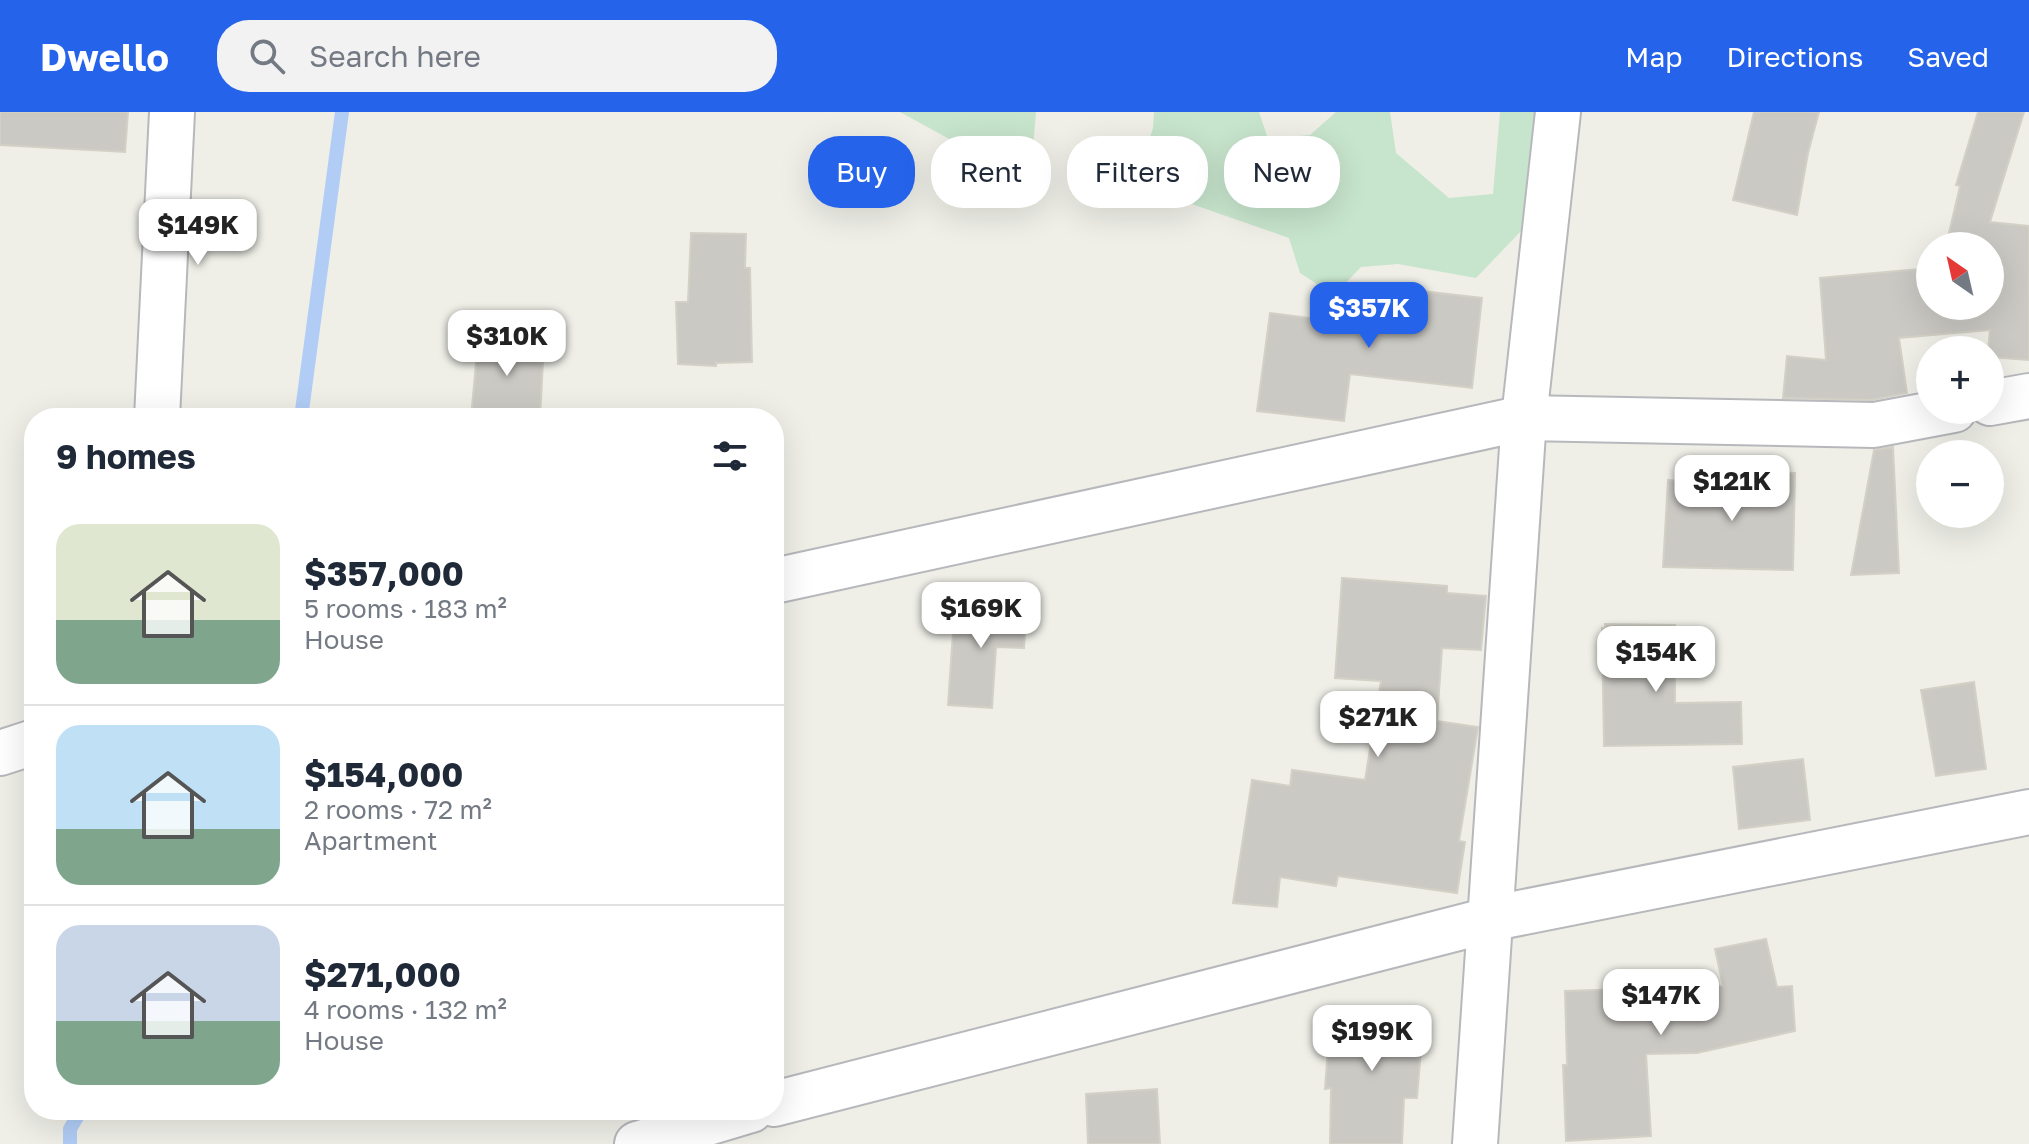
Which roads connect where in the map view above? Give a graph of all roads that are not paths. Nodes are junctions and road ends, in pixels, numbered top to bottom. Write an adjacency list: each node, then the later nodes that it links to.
1 (172, 112): 5 (street)
2 (1558, 112): 7 (street)
3 (2029, 396): 4 (street)
4 (2004, 400)
5 (157, 408)
6 (1916, 417): 7 (street)
7 (1524, 418): 8 (street); 12 (street)
8 (784, 579)
9 (24, 745): 10 (street)
10 (0, 753)
11 (2029, 812): 12 (street)
12 (1493, 918): 13 (street); 16 (street)
13 (784, 1101)
14 (717, 1120): 15 (street)
15 (637, 1144)
16 (1475, 1144)

